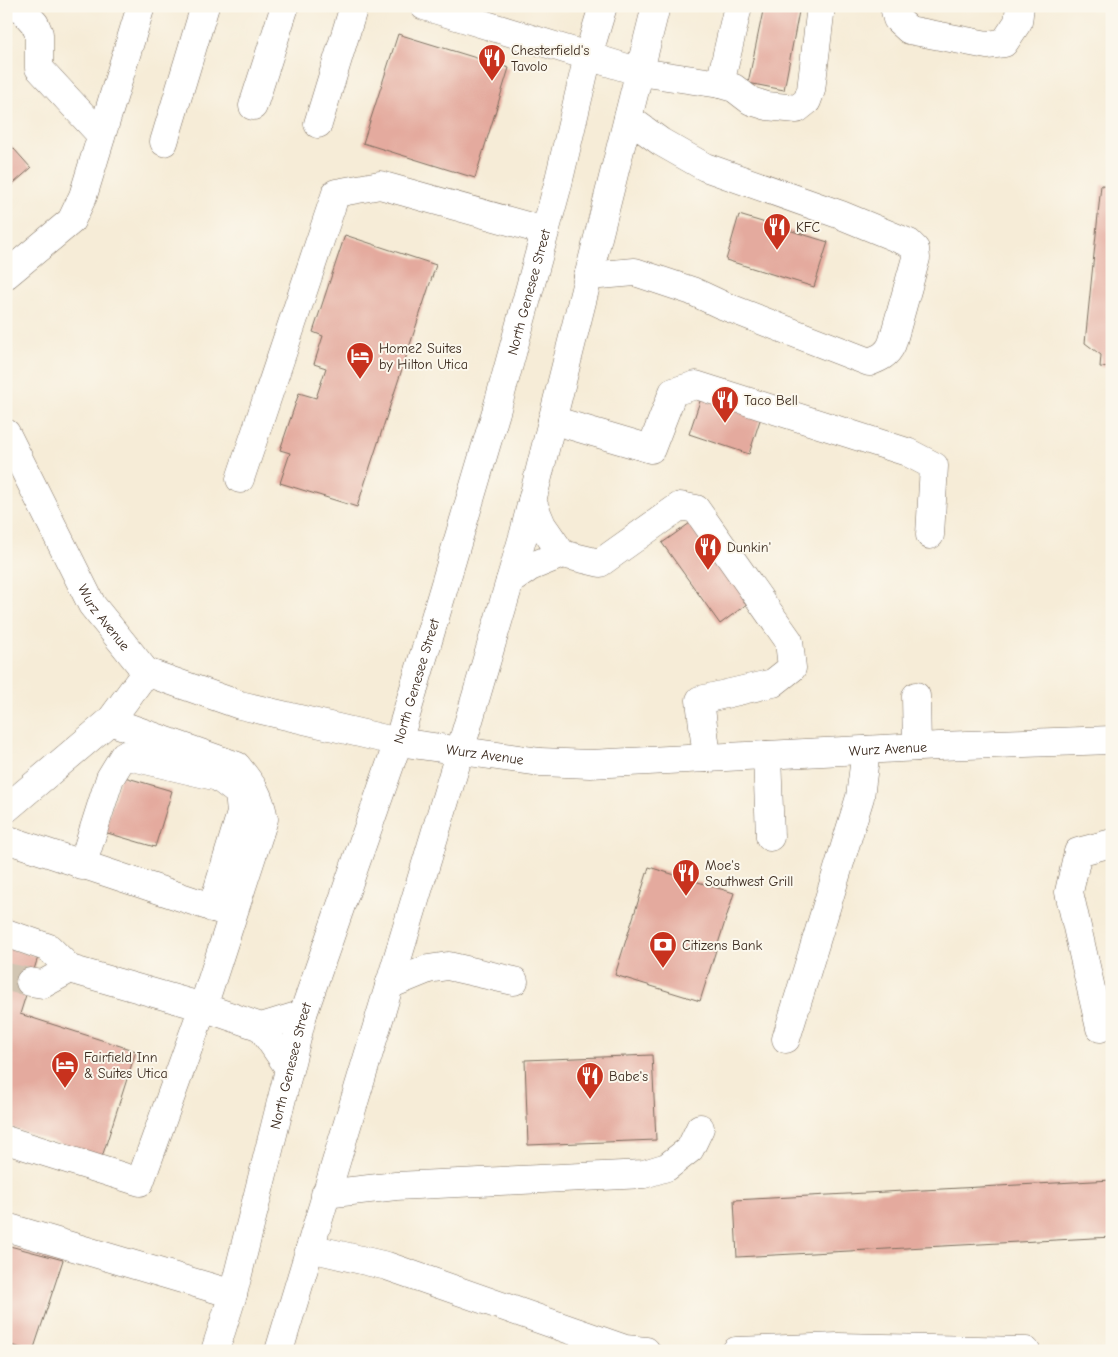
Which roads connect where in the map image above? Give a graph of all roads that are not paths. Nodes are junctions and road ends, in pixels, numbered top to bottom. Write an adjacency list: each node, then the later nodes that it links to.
1 (19, 6): 19 (main road)
2 (141, 6): 19 (main road)
3 (205, 6): 20 (main road)
4 (285, 6): 16 (main road)
5 (354, 6): 18 (main road)
6 (424, 6): 13 (main road)
7 (603, 6): 13 (main road, North Genesee Street)
8 (656, 6): 14 (main road)
9 (738, 6): 15 (main road)
10 (821, 6): 15 (main road)
11 (894, 6): 12 (main road)
12 (1020, 6)
13 (588, 56): 14 (main road); 21 (main road, North Genesee Street)
14 (640, 72): 15 (main road); 17 (main road)
15 (720, 84)
16 (253, 106)
17 (628, 118): 23 (main road); 23 (main road)
18 (318, 124)
19 (102, 135): 22 (main road)
20 (164, 142)
21 (545, 231): 26 (main road); 35 (main road, North Genesee Street)
22 (6, 275)
23 (588, 276): 24 (main road)
24 (552, 420): 27 (main road); 28 (main road)
25 (6, 433): 31 (main road, Wurz Avenue)
26 (240, 479)
27 (532, 501): 29 (main road); 30 (main road)
28 (930, 535)
29 (562, 554): 30 (main road); 40 (main road)
30 (510, 581): 38 (main road)
31 (146, 672): 33 (main road); 35 (main road, Wurz Avenue)
32 (916, 696): 36 (main road)
33 (110, 720): 41 (main road); 46 (main road)
34 (1112, 740): 36 (main road, Wurz Avenue)
35 (398, 742): 38 (main road, Wurz Avenue); 53 (main road, North Genesee Street)
36 (917, 747): 37 (main road, Wurz Avenue)
37 (866, 750): 39 (main road, Wurz Avenue); 56 (main road)
38 (460, 751): 40 (main road, Wurz Avenue); 51 (main road)
39 (766, 755): 40 (main road, Wurz Avenue); 42 (main road)
40 (706, 758)
41 (6, 809)
42 (770, 837)
43 (6, 839): 45 (main road)
44 (1112, 843): 55 (main road)
45 (82, 866): 46 (main road); 46 (main road)
46 (223, 911): 52 (main road)
47 (6, 933): 48 (main road)
48 (70, 969): 50 (main road); 52 (main road)
49 (514, 981): 51 (main road)
50 (30, 982)
51 (389, 985): 60 (main road)
52 (202, 1007): 54 (main road); 59 (main road)
53 (303, 1014): 54 (main road); 57 (main road, North Genesee Street)
54 (261, 1027): 57 (main road)
55 (1100, 1028)
56 (786, 1039)
57 (289, 1068): 63 (main road, North Genesee Street)
58 (700, 1128): 60 (main road)
59 (6, 1140)
60 (325, 1194): 62 (main road)
61 (6, 1227): 63 (main road)
62 (310, 1248): 64 (main road); 66 (main road)
63 (233, 1294): 65 (main road, North Genesee Street)
64 (632, 1350)
65 (215, 1351)
66 (279, 1351)
67 (736, 1351): 68 (main road)
68 (1026, 1351)

